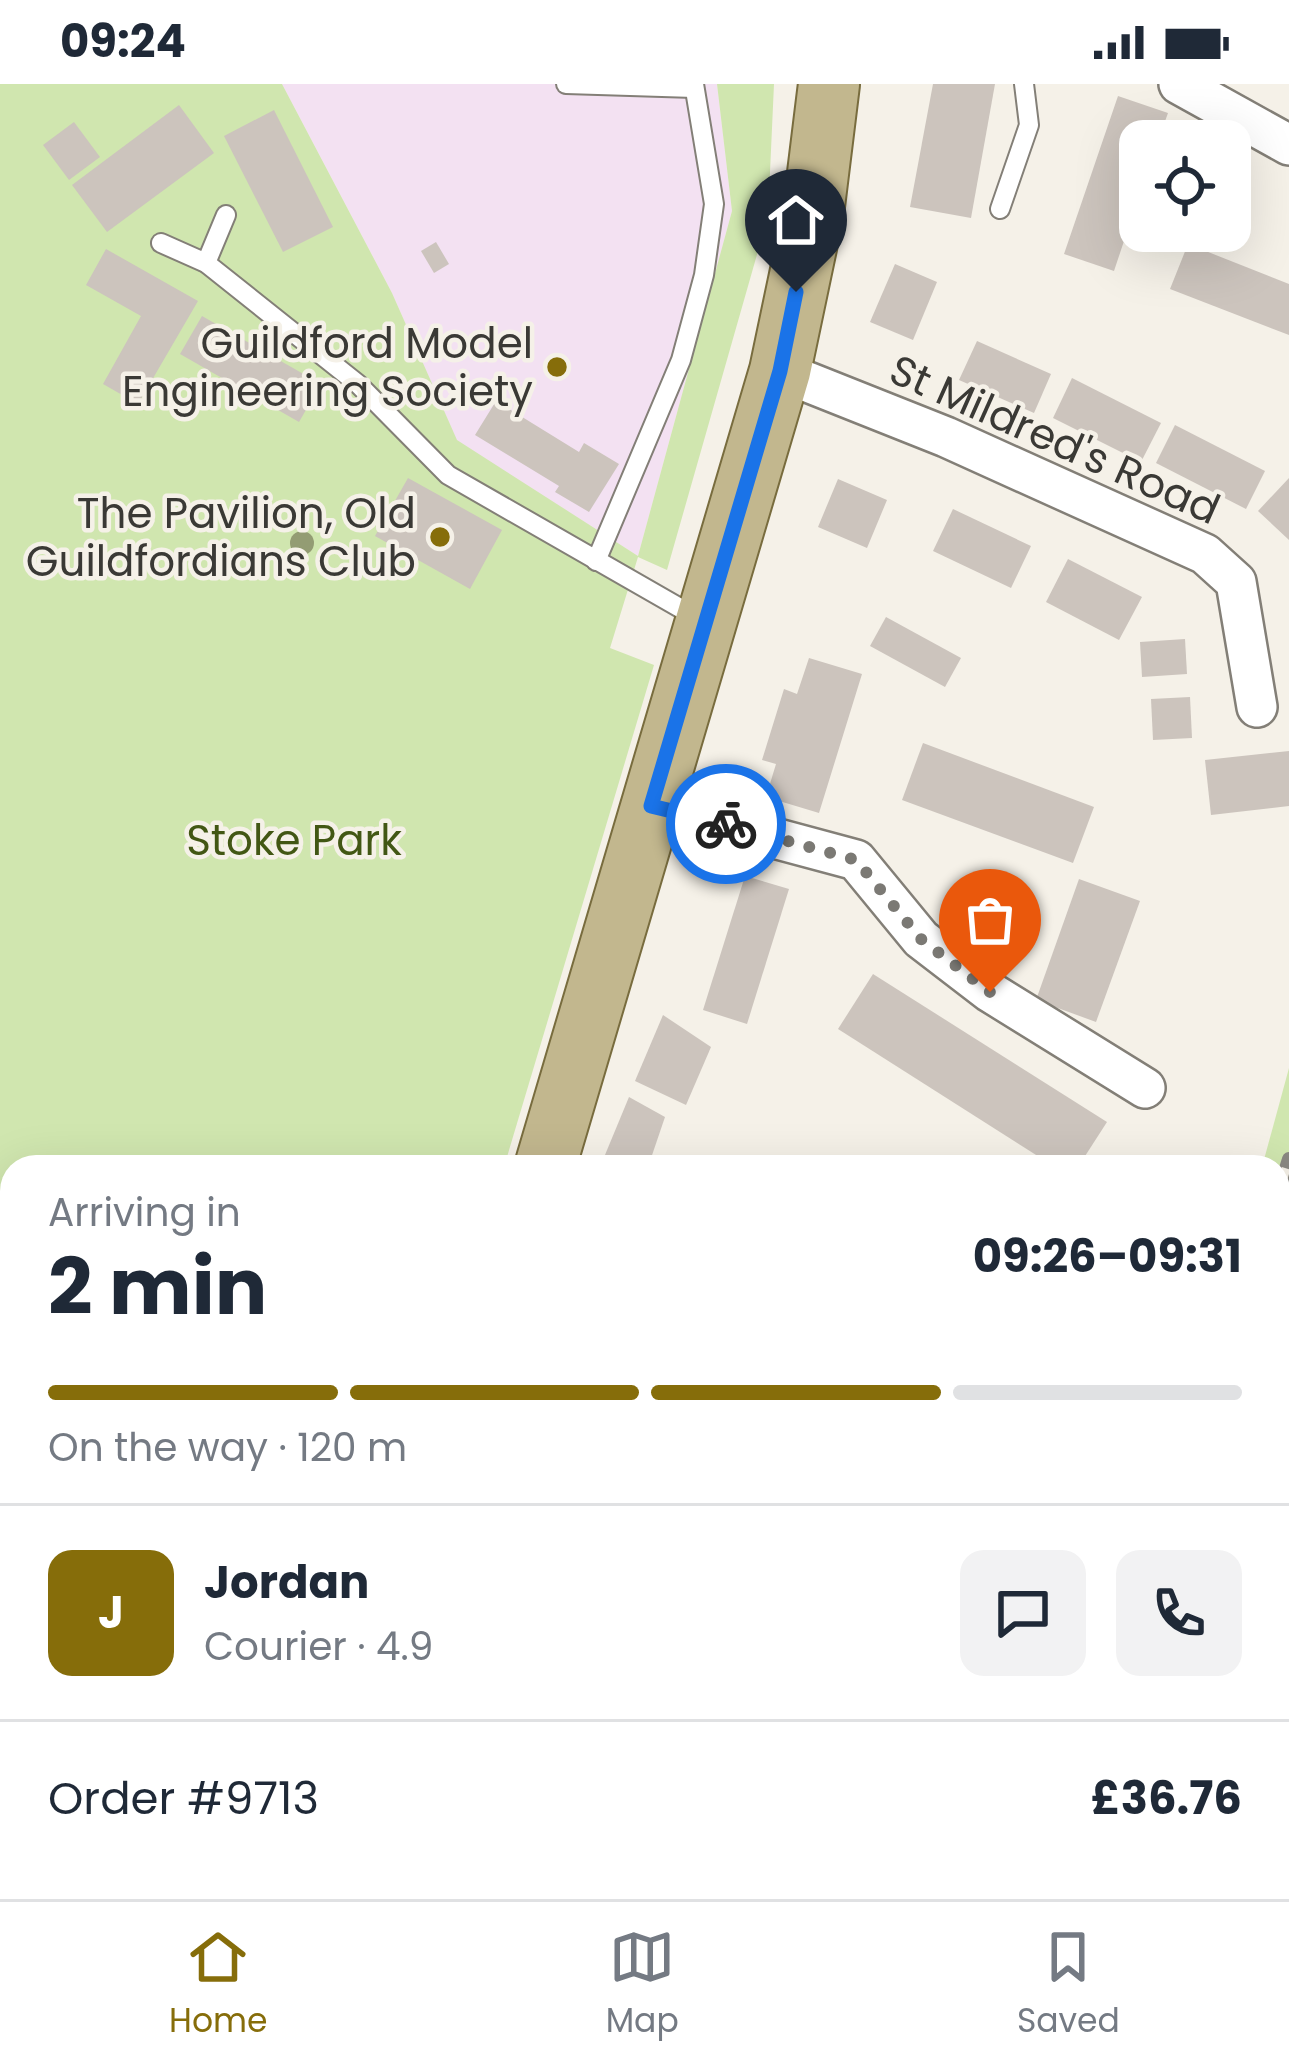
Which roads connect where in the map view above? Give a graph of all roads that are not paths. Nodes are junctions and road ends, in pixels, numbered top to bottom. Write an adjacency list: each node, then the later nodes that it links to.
1 (566, 84): 5 (lane)
2 (829, 84): 11 (main road)
3 (1024, 84): 7 (lane)
4 (1179, 84): 6 (street)
5 (694, 86): 12 (lane)
6 (1289, 145)
7 (1000, 209)
8 (226, 215): 10 (lane)
9 (161, 243): 10 (lane)
10 (206, 263): 12 (lane)
11 (780, 371): 13 (main road); 14 (street, St Mildred's Road)
12 (596, 561): 13 (lane)
13 (705, 623): 15 (main road)
14 (1257, 707)
15 (651, 806): 16 (street); 17 (main road)
16 (1145, 1088)
17 (549, 1155)

